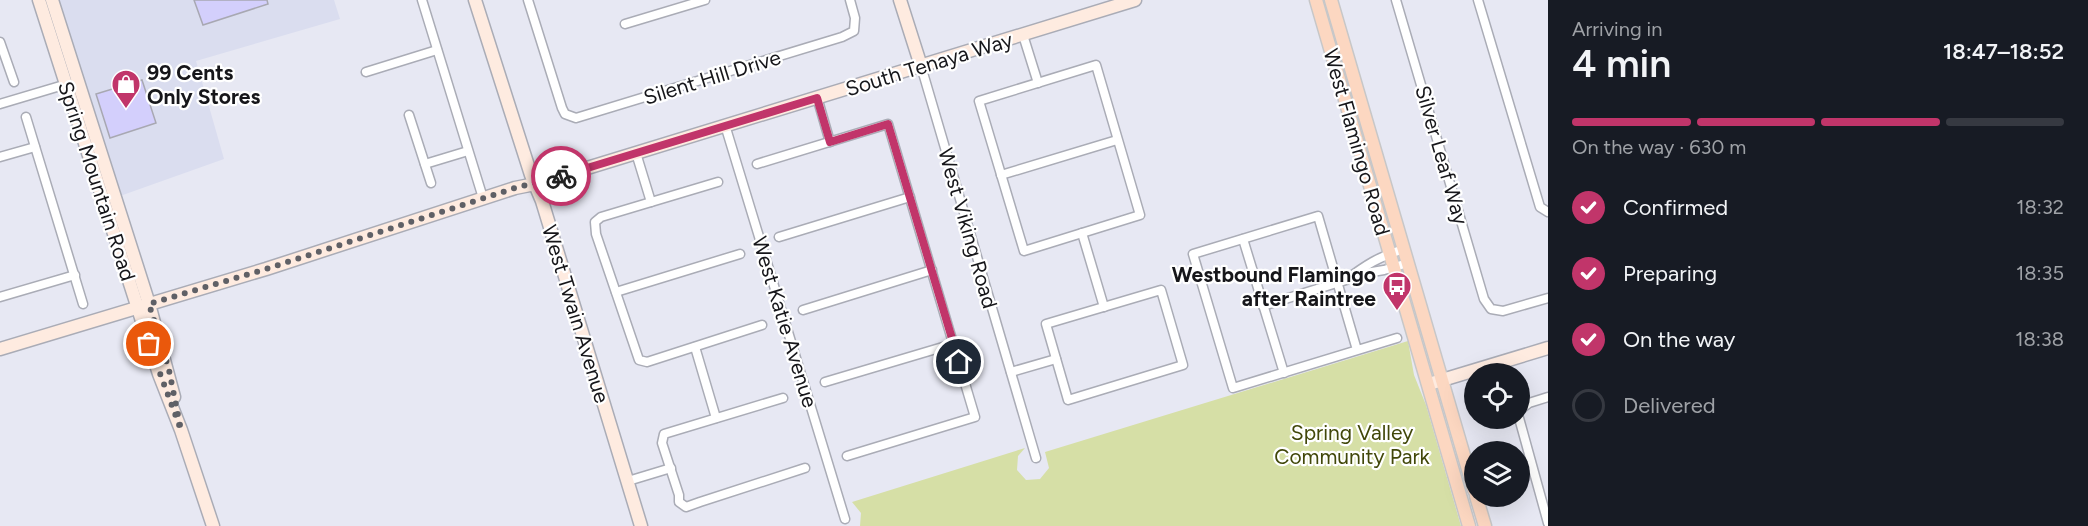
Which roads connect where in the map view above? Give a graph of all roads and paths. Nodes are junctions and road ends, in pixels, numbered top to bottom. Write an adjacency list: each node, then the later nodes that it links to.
1 (39, 0): 22 (street, Spring Mountain Road)
2 (52, 0): 22 (street, Spring Mountain Road)
3 (422, 0): 17 (street)
4 (475, 0): 40 (street, West Twain Avenue)
5 (528, 0): 7 (street, Silent Hill Drive)
6 (705, 0): 14 (street)
7 (850, 0)
8 (900, 0): 19 (street)
9 (1135, 0): 15 (street, South Tenaya Way)
10 (1316, 0): 49 (main road, West Flamingo Road)
11 (1331, 0): 48 (main road, West Flamingo Road)
12 (1396, 0): 59 (street, Silver Leaf Way)
13 (1478, 0): 44 (street)
14 (625, 24)
15 (1023, 35): 19 (street, South Tenaya Way); 23 (street)
16 (0, 42): 18 (street)
17 (437, 50): 20 (street); 32 (street)
18 (2, 53): 21 (street)
19 (921, 66): 24 (street, South Tenaya Way); 73 (street, West Viking Road)
20 (366, 72)
21 (14, 82)
22 (72, 83): 25 (street); 61 (street, Spring Mountain Road); 61 (street, Spring Mountain Road)
23 (1038, 83): 29 (street); 37 (street)
24 (817, 98): 28 (street, South Tenaya Way); 30 (street)
25 (0, 104)
26 (410, 116): 35 (street)
27 (26, 117): 31 (street)
28 (725, 125): 33 (street, South Tenaya Way); 90 (street, West Katie Avenue)
29 (1118, 140): 37 (street); 45 (street)
30 (830, 142): 36 (street); 41 (street)
31 (35, 147): 34 (street); 54 (street)
32 (468, 151): 35 (street); 42 (street)
33 (636, 153): 40 (street, South Tenaya Way); 43 (street)
34 (0, 157)
35 (425, 164): 39 (street)
36 (757, 164)
37 (1001, 175): 45 (street)
38 (718, 182): 43 (street)
39 (431, 183)
40 (535, 184): 42 (street, South Tenaya Way); 88 (street, West Twain Avenue)
41 (910, 197): 46 (street); 53 (street)
42 (483, 198): 61 (street, South Tenaya Way)
43 (651, 202): 57 (street)
44 (1546, 211)
45 (1082, 233): 63 (street)
46 (779, 237)
47 (1244, 239): 56 (street); 62 (street); 74 (street)
48 (1404, 249): 49 (street); 51 (main road, West Flamingo Road)
49 (1390, 253): 52 (main road, West Flamingo Road); 55 (street)
50 (740, 254): 57 (street)
51 (1408, 263): 52 (street); 75 (main road, West Flamingo Road)
52 (1394, 267): 55 (street); 77 (main road, West Flamingo Road)
53 (932, 270): 64 (street); 67 (street)
54 (75, 274): 58 (street); 60 (street)
55 (1354, 274): 56 (street)
56 (1338, 284): 62 (street); 71 (street)
57 (616, 292): 68 (street)
58 (0, 297)
59 (1548, 298)
60 (83, 304)
61 (143, 306): 70 (street, South Tenaya Way); 92 (street, Spring Mountain Road)
62 (1263, 306): 74 (street)
63 (1104, 307): 72 (street); 72 (street)
64 (803, 309)
65 (762, 326): 68 (street)
66 (1397, 338): 71 (street)
67 (953, 344): 76 (street); 83 (street)
68 (695, 347): 81 (street)
69 (1548, 348): 75 (street)
70 (0, 349)
71 (1357, 350): 74 (street)
72 (1056, 359): 73 (street)
73 (1011, 372): 85 (street, West Viking Road)
74 (1284, 373)
75 (1442, 380): 77 (street); 84 (main road, West Flamingo Road)
76 (825, 382)
77 (1429, 384): 94 (main road, West Flamingo Road)
78 (1548, 397): 80 (street)
79 (783, 398): 81 (street)
80 (1530, 403)
81 (716, 418): 86 (street)
82 (1522, 429): 91 (street)
83 (847, 456)
84 (1464, 456)
85 (1036, 458)
86 (671, 468): 87 (street); 88 (street)
87 (805, 468)
88 (628, 482): 93 (street, West Twain Avenue)
89 (1479, 507): 95 (main road)
90 (845, 519)
91 (1548, 524)
92 (213, 526)
93 (641, 526)
94 (1470, 526)
95 (1485, 526)

